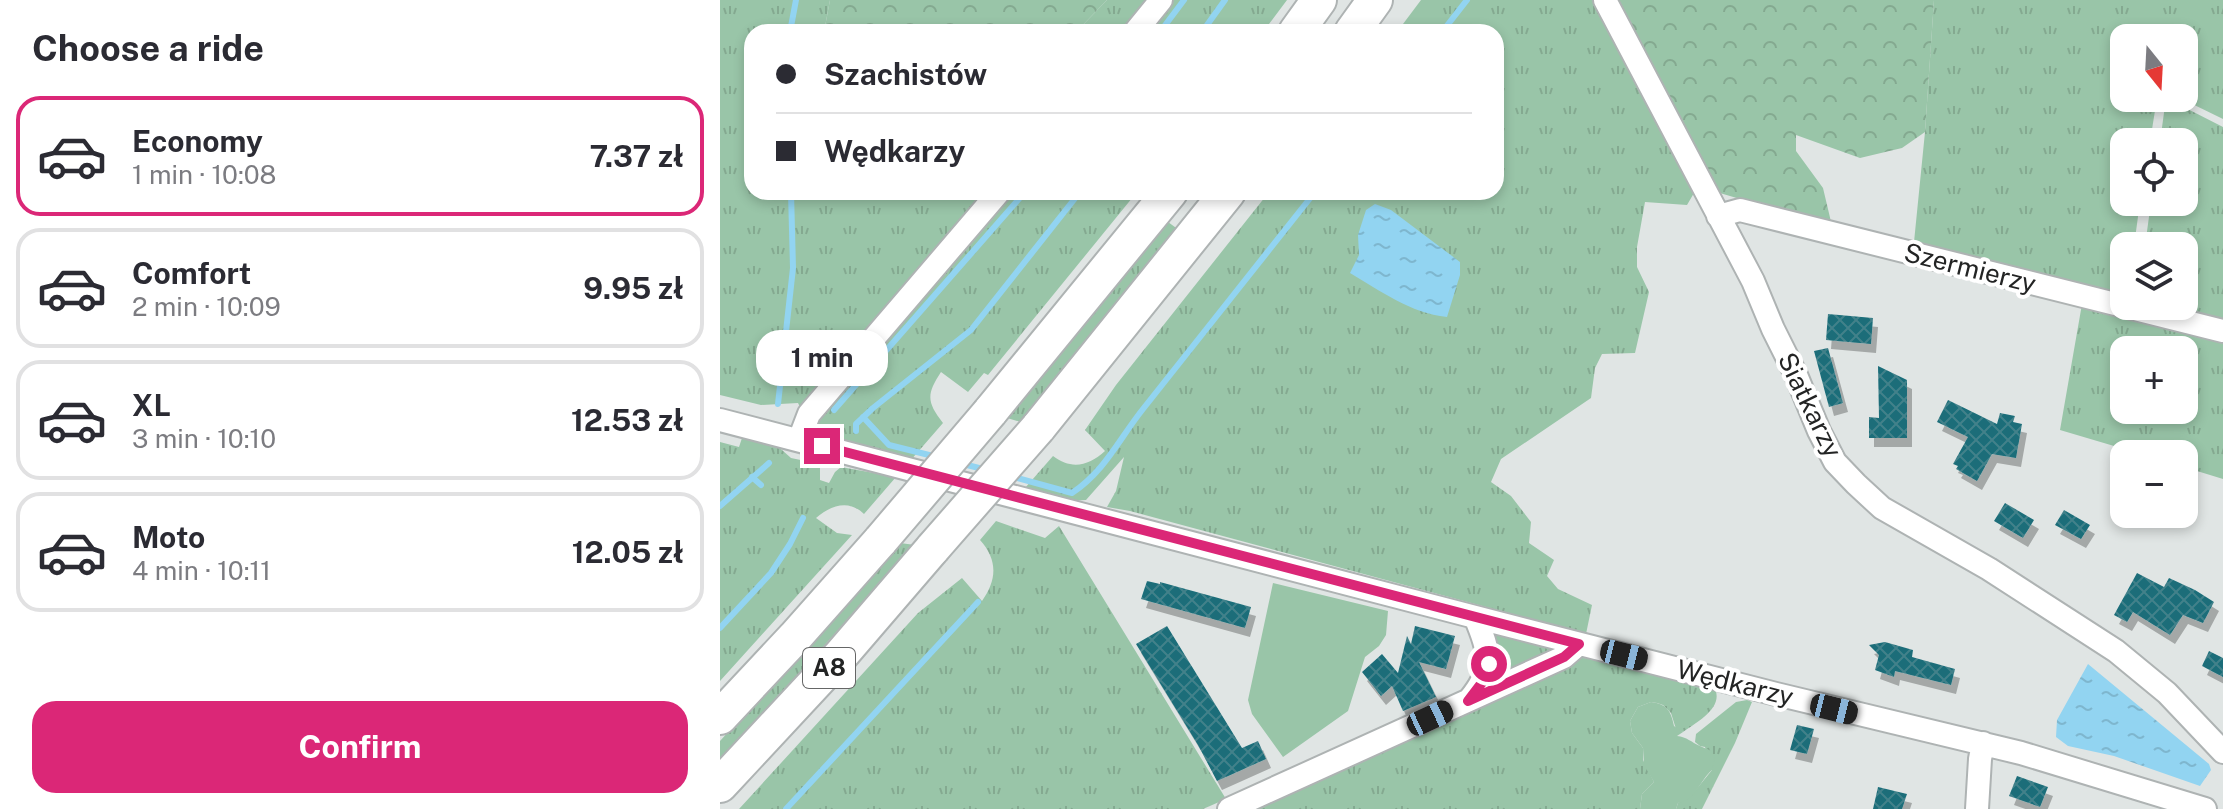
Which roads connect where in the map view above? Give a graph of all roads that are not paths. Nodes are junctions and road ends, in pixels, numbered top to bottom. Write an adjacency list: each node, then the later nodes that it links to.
1 (1161, 0): 5 (street)
2 (1319, 0): 6 (highway)
3 (1375, 0): 7 (highway)
4 (1605, 0): 11 (street, Siatkarzy)
5 (1142, 24)
6 (1302, 24)
7 (1358, 24)
8 (992, 200): 14 (street)
9 (1163, 200): 18 (highway, A8, bridge)
10 (1222, 200): 21 (highway, A8, bridge)
11 (1718, 216): 12 (street, Szermierzy); 20 (street, Siatkarzy)
12 (2223, 331)
13 (720, 420): 14 (street, Wędkarzy)
14 (799, 440): 15 (street, Wędkarzy)
15 (1475, 617): 16 (street, Wędkarzy); 17 (street)
16 (1579, 644): 17 (street); 19 (street, Wędkarzy)
17 (1468, 701): 22 (street)
18 (720, 717)
19 (1983, 743): 23 (street); 24 (street, Wędkarzy)
20 (2223, 752)
21 (720, 785)
22 (1229, 809)
23 (1977, 809)
24 (2205, 809)

